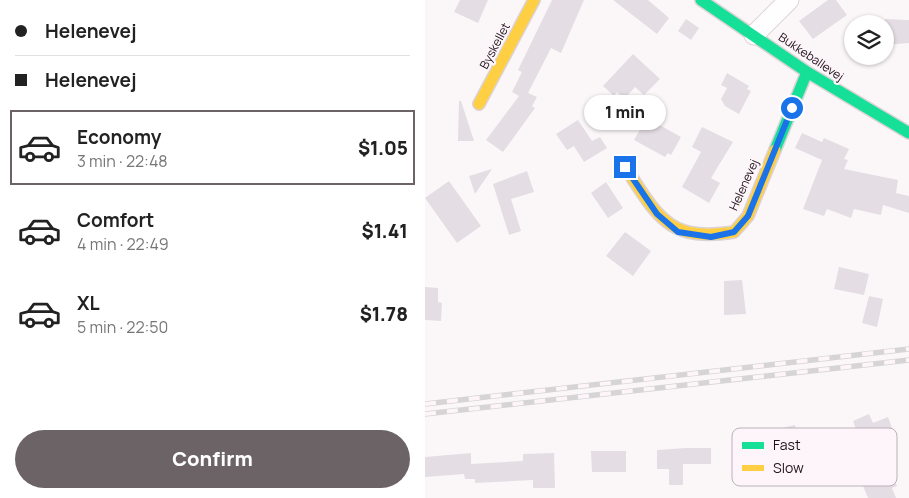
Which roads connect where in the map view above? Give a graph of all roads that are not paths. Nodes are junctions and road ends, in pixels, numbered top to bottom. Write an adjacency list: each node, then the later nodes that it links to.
1 (534, 0): 6 (street, Byskellet)
2 (701, 0): 4 (street, Bukkeballevej)
3 (789, 0): 4 (street)
4 (754, 35): 5 (street, Bukkeballevej)
5 (807, 72): 7 (street, Bukkeballevej); 8 (street, Helenevej)
6 (479, 104)
7 (909, 133)
8 (625, 167)

